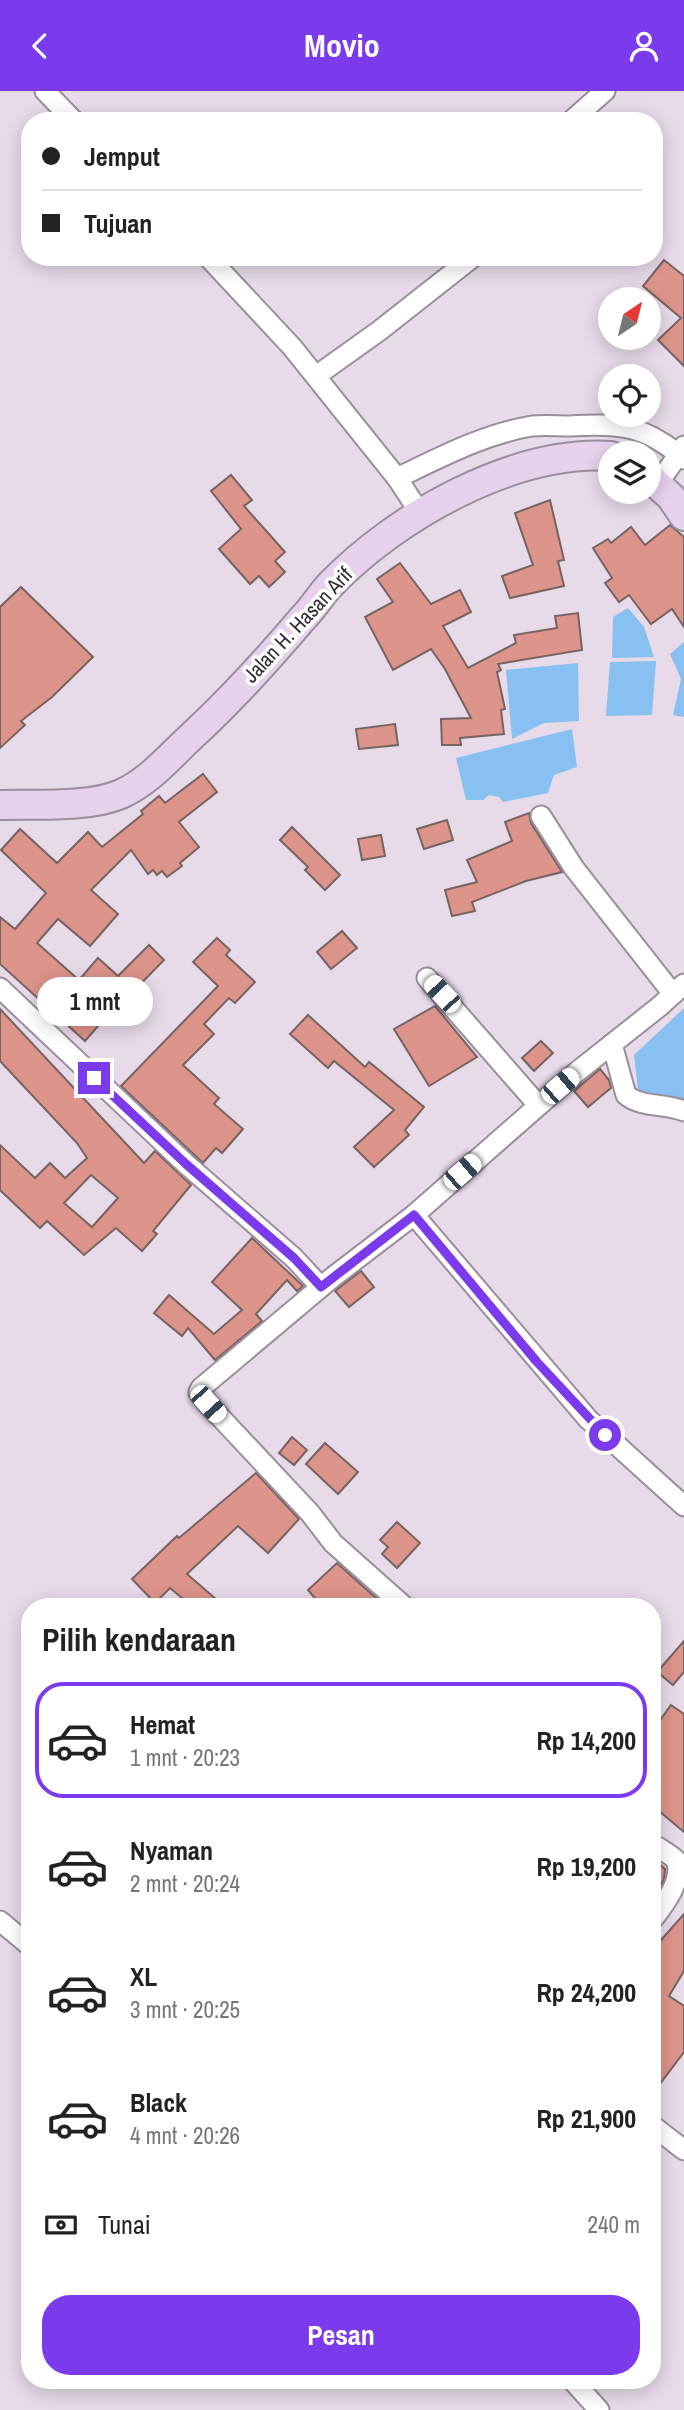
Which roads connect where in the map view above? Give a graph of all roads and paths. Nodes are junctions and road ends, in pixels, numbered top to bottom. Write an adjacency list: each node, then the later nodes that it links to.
1 (45, 91): 3 (street)
2 (605, 91): 4 (street)
3 (65, 112)
4 (581, 112)
5 (216, 266): 7 (street)
6 (462, 266): 7 (street)
7 (316, 376): 10 (street)
8 (598, 458): 10 (main road, Jalan H. Hasan Arif)
9 (670, 465): 10 (street); 11 (main road)
10 (408, 495): 12 (main road, Jalan H. Hasan Arif)
11 (684, 516)
12 (0, 806)
13 (541, 815): 16 (street)
14 (427, 978): 18 (street)
15 (0, 988): 21 (street)
16 (679, 989): 17 (street)
17 (613, 1051): 18 (street); 19 (street)
18 (538, 1105): 20 (street)
19 (684, 1111)
20 (414, 1215): 21 (street); 22 (street)
21 (321, 1287): 23 (street)
22 (684, 1506)
23 (395, 1598)
24 (661, 1850): 25 (street)
25 (661, 1909)
26 (0, 1921): 27 (street)
27 (21, 1938)
28 (661, 2132): 29 (street)
29 (684, 2150)
30 (580, 2389): 31 (street)
31 (599, 2410)

